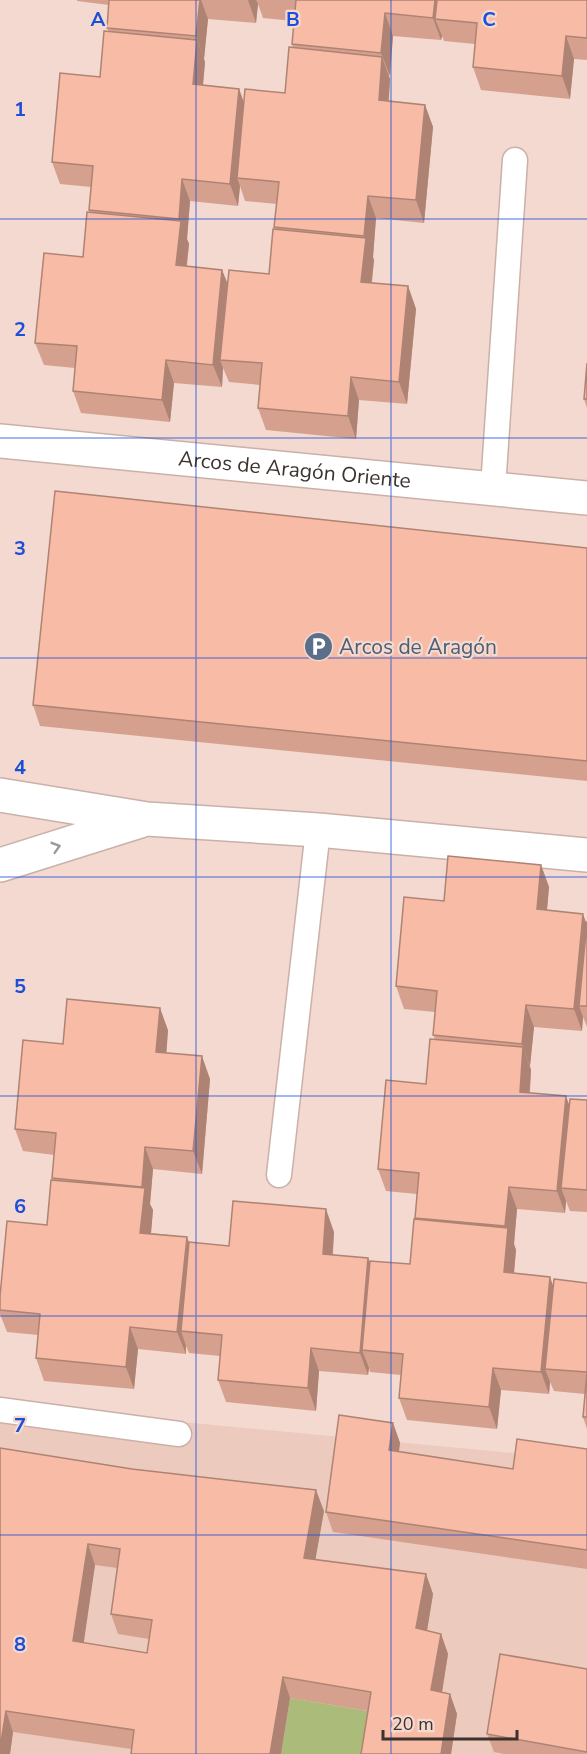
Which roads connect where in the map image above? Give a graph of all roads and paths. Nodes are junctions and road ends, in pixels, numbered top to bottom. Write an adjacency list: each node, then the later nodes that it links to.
1 (515, 160): 3 (lane)
2 (0, 441): 3 (street, Arcos de Aragón Oriente)
3 (493, 488): 4 (street, Arcos de Aragón Oriente)
4 (587, 498)
5 (0, 795): 6 (street)
6 (147, 819): 7 (street); 9 (street, one-way to 6)
7 (318, 830): 8 (street); 10 (lane)
8 (587, 855)
9 (0, 865)
10 (279, 1175)
11 (0, 1410): 12 (lane)
12 (179, 1434)

